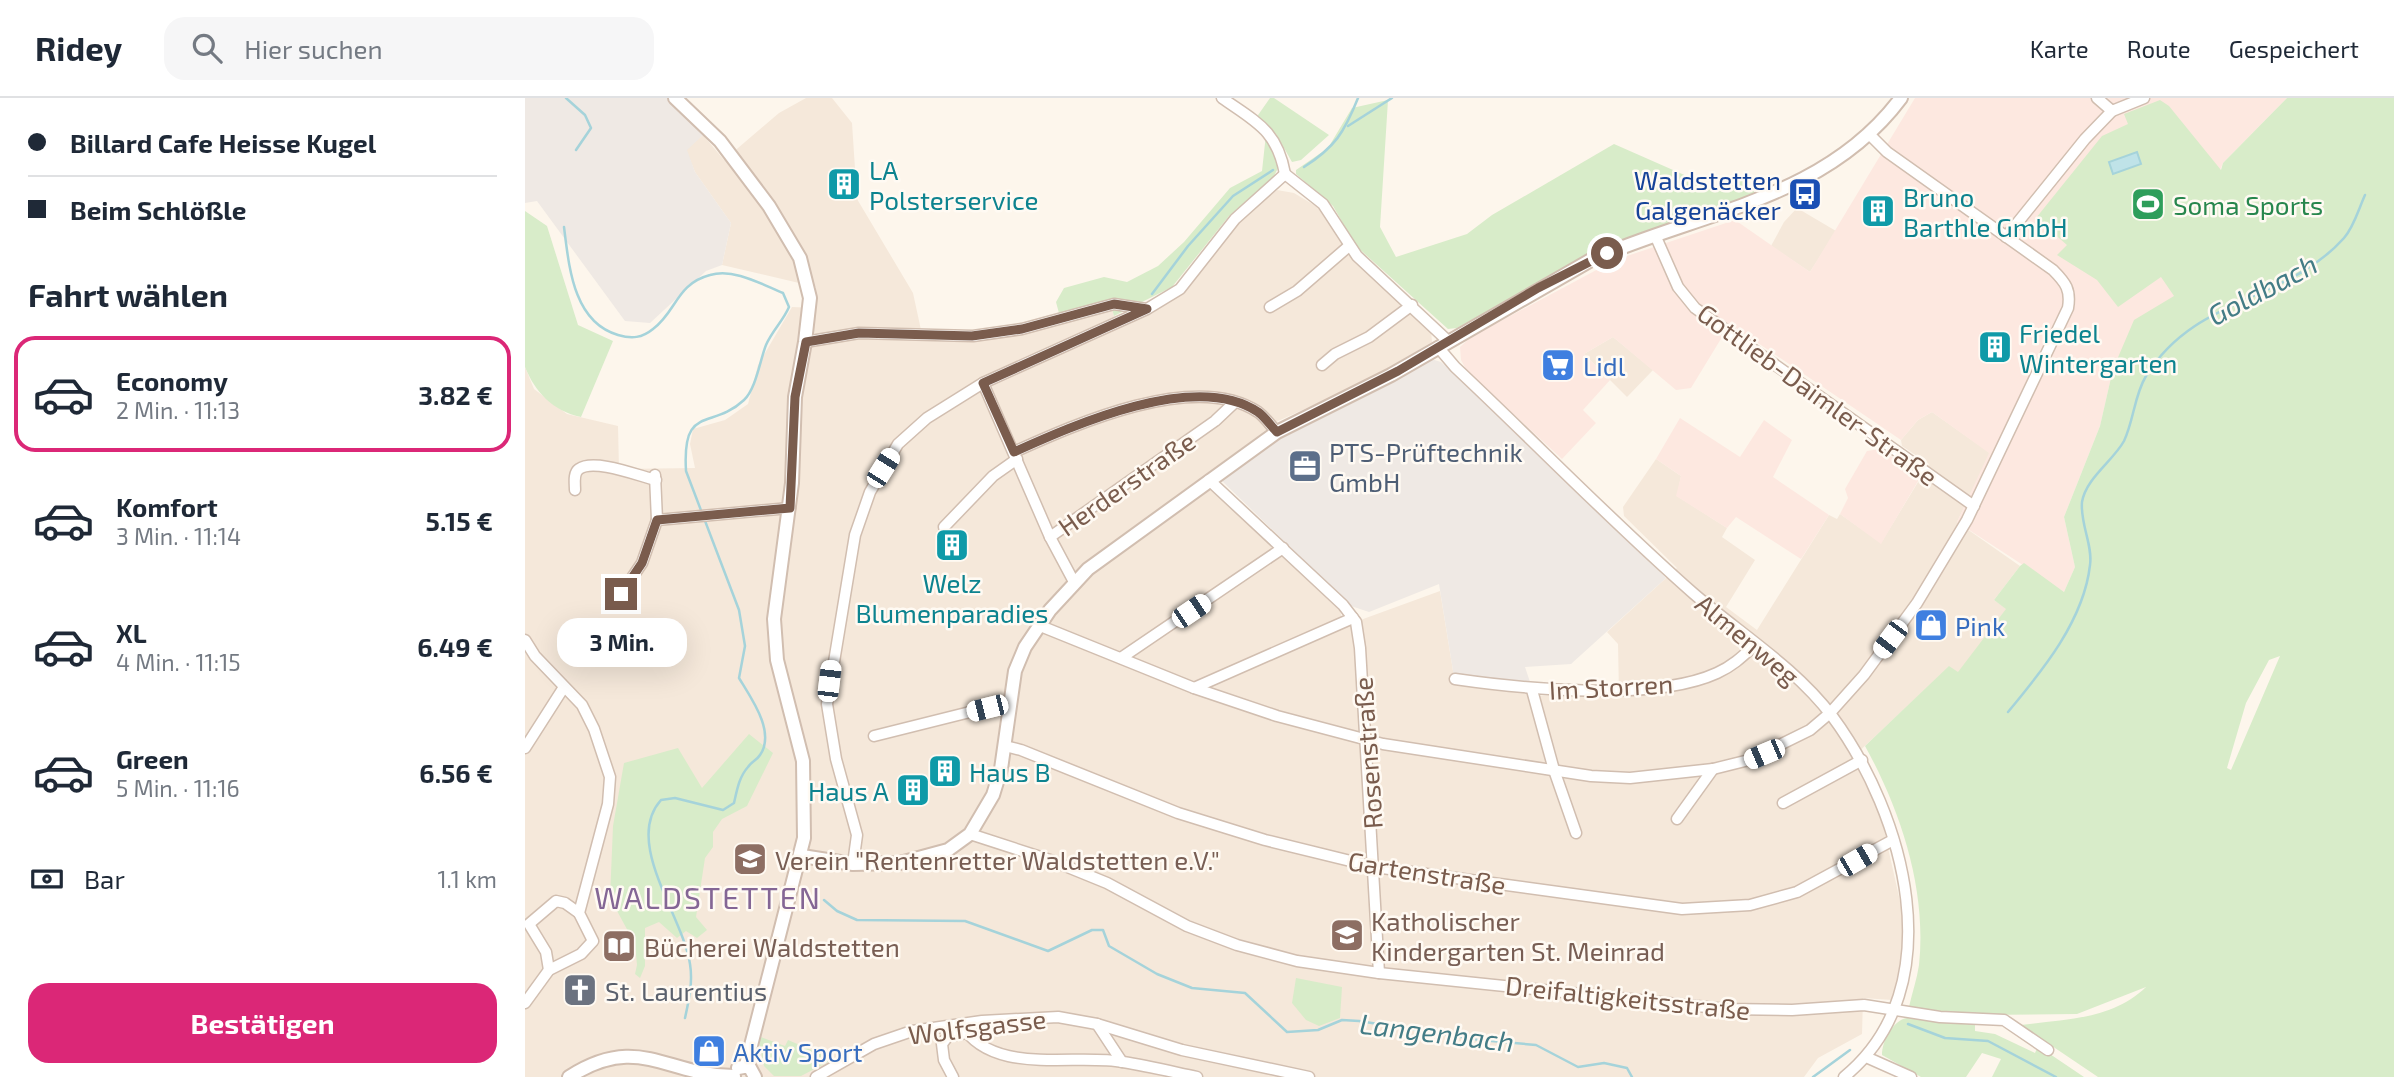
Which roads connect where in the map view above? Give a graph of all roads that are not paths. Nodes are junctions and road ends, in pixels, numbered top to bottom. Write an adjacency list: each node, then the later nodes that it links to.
1 (675, 98): 15 (street)
2 (1221, 98): 8 (street)
3 (1901, 98): 7 (street)
4 (2097, 98): 6 (street)
5 (2144, 98): 6 (street)
6 (2112, 111): 10 (street)
7 (1870, 135): 9 (street); 10 (street)
8 (1285, 174): 11 (street, Almenweg); 14 (street)
9 (1655, 235): 16 (street); 24 (street, Gottlieb-Daimler-Straße)
10 (2006, 237): 24 (street)
11 (1349, 246): 12 (street, Almenweg); 13 (street)
12 (1412, 305): 16 (street, Almenweg); 17 (street)
13 (1270, 307)
14 (1147, 309): 15 (street); 18 (street)
15 (806, 342): 25 (street)
16 (1443, 344): 20 (street); 35 (street, Almenweg)
17 (1322, 365)
18 (983, 383): 21 (street); 56 (street)
19 (1234, 402): 20 (street); 21 (street); 28 (street, Herderstraße)
20 (1277, 432): 22 (street)
21 (1016, 455): 27 (street); 28 (street)
22 (1209, 480): 29 (street); 30 (street)
23 (575, 490): 26 (street)
24 (1973, 506): 42 (street)
25 (790, 508): 26 (street); 55 (street)
26 (657, 520): 31 (street)
27 (944, 527)
28 (1050, 537): 30 (street)
29 (1283, 548): 32 (street); 36 (street)
30 (1074, 582): 33 (street)
31 (621, 594)
32 (1353, 618): 39 (street); 44 (street, Rosenstraße)
33 (1038, 625): 36 (street); 41 (street)
34 (525, 640): 38 (street)
35 (1756, 644): 40 (street, Im Storren); 42 (street, Almenweg)
36 (1121, 658): 39 (street)
37 (1455, 679): 40 (street, Im Storren)
38 (563, 687): 46 (street); 58 (street)
39 (1194, 688): 44 (street)
40 (1532, 690): 49 (street)
41 (1010, 702): 43 (street); 45 (street)
42 (1830, 713): 47 (street, Almenweg); 48 (street)
43 (874, 736)
44 (1366, 740): 49 (street); 57 (street, Rosenstraße)
45 (1005, 746): 53 (street); 57 (street, Gartenstraße)
46 (525, 748)
47 (1862, 760): 50 (street); 54 (street, Almenweg)
48 (1713, 769): 49 (street); 51 (street)
49 (1554, 770): 52 (street)
50 (1783, 803)
51 (1677, 819)
52 (1576, 833)
53 (970, 834): 56 (street); 60 (street, Dreifaltigkeitsstraße)
54 (1893, 840): 57 (street, Gartenstraße); 62 (street, Almenweg)
55 (802, 856): 56 (street); 68 (street)
56 (853, 864)
57 (1375, 867): 60 (street, Rosenstraße)
58 (579, 913): 59 (street); 59 (street)
59 (549, 970): 61 (street)
60 (1378, 973): 62 (street, Dreifaltigkeitsstraße)
61 (525, 1003)
62 (1893, 1011): 65 (street, Dreifaltigkeitsstraße); 66 (street)
63 (1097, 1024): 64 (street, Wolfsgasse); 67 (street); 75 (street, Wolfsgasse)
64 (964, 1028): 67 (street); 72 (street, Wolfsgasse); 73 (street)
65 (2048, 1050)
66 (1866, 1057): 76 (street); 77 (street)
67 (1122, 1062): 74 (street)
68 (746, 1065): 69 (street); 71 (street)
69 (734, 1076): 70 (street)
70 (569, 1077)
71 (755, 1077)
72 (816, 1077)
73 (953, 1077)
74 (1197, 1077)
75 (1306, 1077)
76 (1845, 1077)
77 (1911, 1077)

